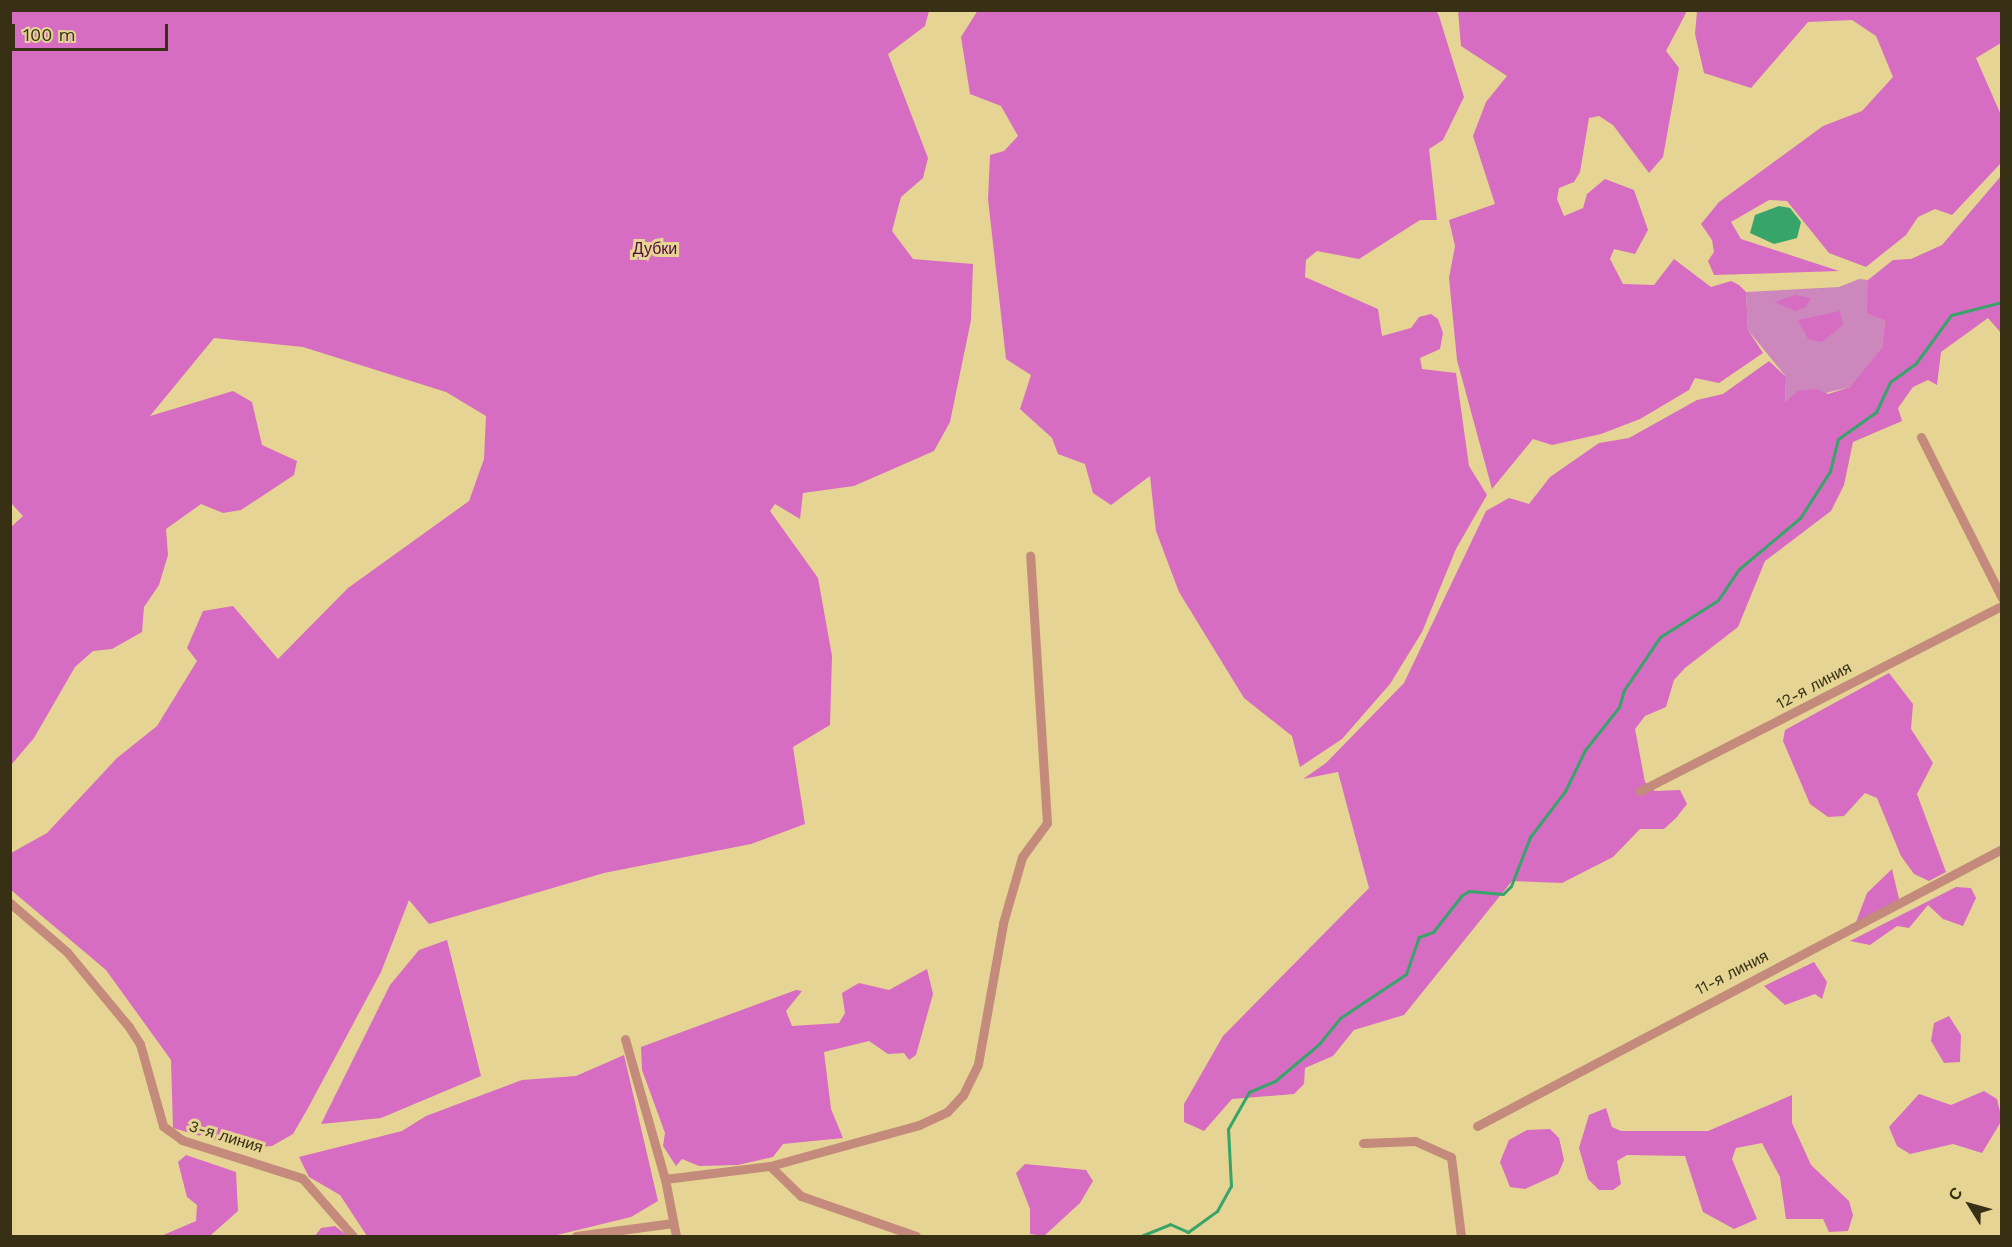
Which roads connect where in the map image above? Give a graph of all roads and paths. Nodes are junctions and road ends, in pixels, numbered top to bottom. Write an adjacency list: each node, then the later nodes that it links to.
1 (1921, 436): 3 (street)
2 (1030, 556): 11 (street)
3 (2001, 598)
4 (2001, 606): 5 (street, 12-я линия)
5 (1640, 791)
6 (2001, 849): 9 (street, 11-я линия)
7 (10, 903): 14 (street, 3-я линия)
8 (625, 1039): 12 (street)
9 (1477, 1126)
10 (1363, 1143): 18 (street)
11 (770, 1166): 12 (street); 17 (street)
12 (665, 1179): 13 (street)
13 (673, 1223): 15 (street); 16 (street)
14 (353, 1236)
15 (576, 1236)
16 (676, 1236)
17 (916, 1236)
18 (1461, 1236)

